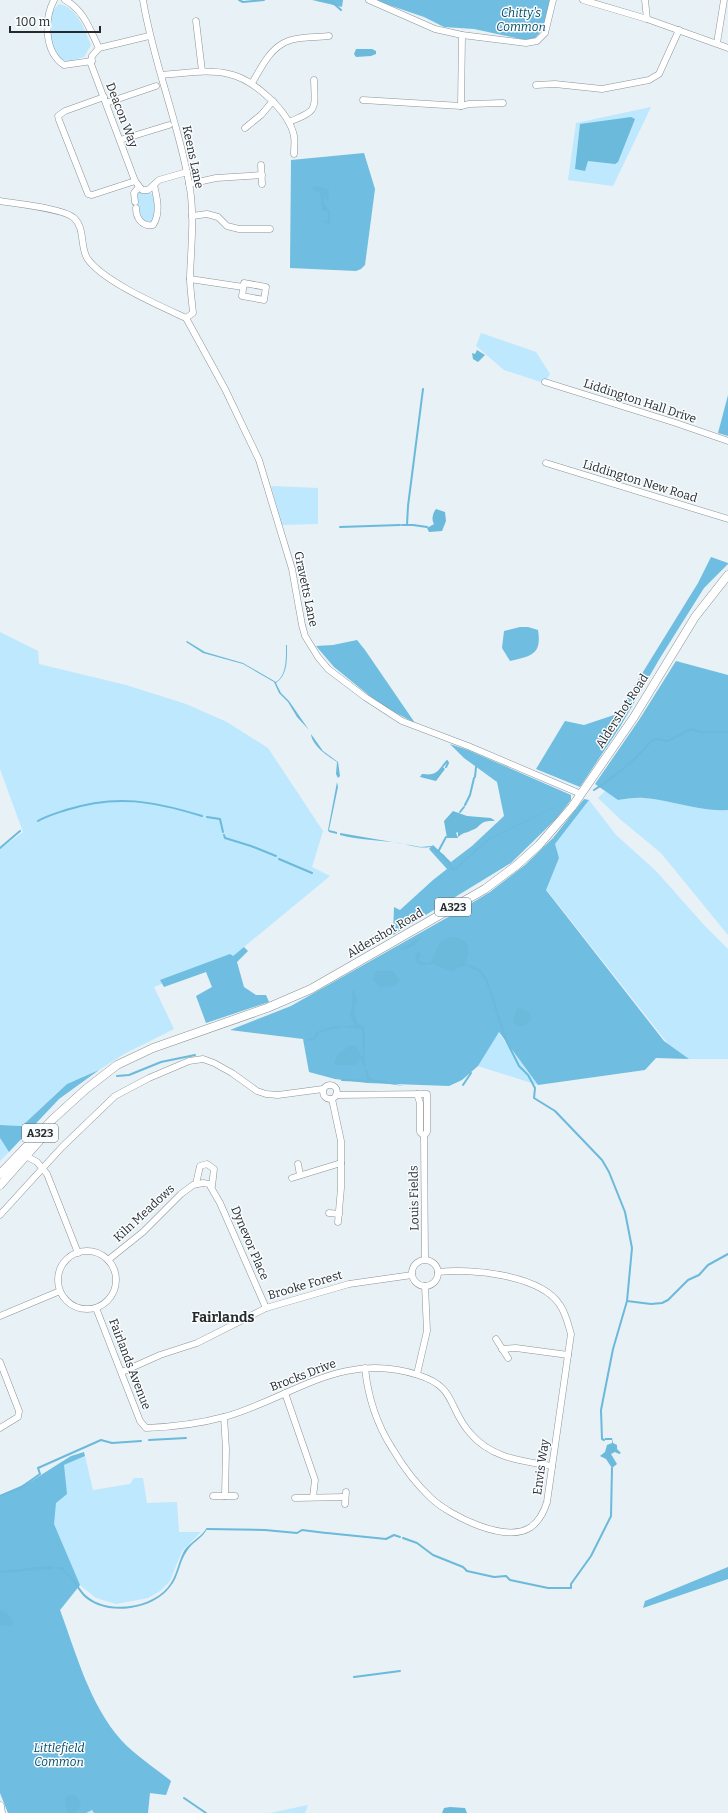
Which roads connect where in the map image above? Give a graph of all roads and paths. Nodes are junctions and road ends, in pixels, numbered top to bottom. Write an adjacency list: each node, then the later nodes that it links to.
1 (54, 0): 18 (street)
2 (65, 0): 16 (street)
3 (143, 0): 13 (street, Keens Lane)
4 (369, 0): 12 (street)
5 (553, 0): 12 (street)
6 (583, 0): 9 (street)
7 (645, 0): 9 (street)
8 (724, 0): 15 (street)
9 (648, 19): 11 (street)
10 (196, 21): 19 (street)
11 (679, 30): 15 (street); 23 (street)
12 (462, 35): 29 (street)
13 (149, 36): 16 (street); 20 (street, Keens Lane)
14 (328, 36): 22 (street)
15 (717, 43): 17 (street)
16 (99, 48): 18 (street)
17 (728, 48)
18 (92, 61): 25 (street, Deacon Way)
19 (202, 72): 20 (street); 22 (street)
20 (162, 75): 36 (street, Keens Lane)
21 (314, 80): 30 (street)
22 (252, 83): 27 (street)
23 (536, 85)
24 (156, 86): 25 (street)
25 (105, 100): 33 (street, Deacon Way); 38 (street)
26 (363, 100): 29 (street)
27 (273, 101): 30 (street); 32 (street)
28 (503, 103): 29 (street)
29 (461, 106)
30 (288, 122): 34 (street)
31 (169, 125): 33 (street)
32 (245, 128)
33 (120, 140): 38 (street, Deacon Way)
34 (294, 154)
35 (261, 165): 37 (street)
36 (187, 172): 39 (street, Keens Lane); 41 (street)
37 (262, 175): 39 (street); 40 (street)
38 (135, 181): 42 (street, Deacon Way)
39 (190, 184): 44 (street, Keens Lane)
40 (262, 184)
41 (154, 185): 42 (street); 42 (street)
42 (139, 187)
43 (0, 201): 48 (street)
44 (192, 216): 45 (street); 46 (street, Keens Lane)
45 (270, 229)
46 (190, 279): 47 (street); 48 (street, Keens Lane)
47 (243, 287)
48 (186, 318): 54 (street, Gravetts Lane)
49 (545, 382): 50 (street, Liddington Hall Drive)
50 (728, 441)
51 (546, 463): 52 (street, Liddington New Road)
52 (728, 519)
53 (728, 575): 54 (main road, Aldershot Road / A323)
54 (581, 794): 58 (main road, Aldershot Road / A323)
55 (323, 1089): 57 (street); 57 (street); 64 (street)
56 (417, 1094): 57 (street); 59 (street, Louis Fields); 59 (street, Louis Fields)
57 (334, 1097): 62 (street)
58 (69, 1106): 60 (main road, Aldershot Road / A323); 61 (main road, Aldershot Road / A323)
59 (424, 1136): 76 (street, Louis Fields)
60 (26, 1156): 61 (main road); 64 (street); 69 (main road, Aldershot Road / A323)
61 (12, 1162): 65 (main road, Aldershot Road / A323)
62 (341, 1163): 66 (street); 73 (street)
63 (298, 1164): 66 (street)
64 (43, 1168): 72 (street); 75 (street)
65 (0, 1174)
66 (300, 1175): 67 (street)
67 (292, 1178)
68 (196, 1184): 70 (street); 70 (street, Dynevor Place); 77 (street, Kiln Meadows)
69 (0, 1185)
70 (209, 1185): 83 (street, Dynevor Place)
71 (329, 1213): 73 (street)
72 (0, 1214)
73 (338, 1214): 74 (street)
74 (338, 1222)
75 (78, 1252): 77 (street); 81 (street)
76 (425, 1259): 78 (street); 79 (street)
77 (108, 1260): 82 (street, Fairlands Avenue)
78 (438, 1272): 80 (street); 87 (street, Envis Way)
79 (412, 1275): 80 (street); 83 (street, Brooke Forest)
80 (425, 1286): 92 (street)
81 (60, 1291): 82 (street, Fairlands Avenue); 84 (street)
82 (96, 1308): 91 (street, Fairlands Avenue)
83 (266, 1308): 91 (street, Brooke Forest)
84 (0, 1316)
85 (496, 1339): 86 (street)
86 (502, 1349): 87 (street); 88 (street)
87 (568, 1355): 97 (street, Envis Way)
88 (508, 1358)
89 (0, 1362): 95 (street)
90 (365, 1368): 92 (street, Brocks Drive); 93 (street, Brocks Drive); 97 (street, Envis Way)
91 (122, 1372): 96 (street, Fairlands Avenue)
92 (417, 1374): 97 (street, Brocks Drive)
93 (285, 1393): 94 (street, Brocks Drive); 101 (street)
94 (224, 1417): 96 (street, Brocks Drive); 99 (street)
95 (0, 1428)
96 (146, 1428)
97 (552, 1466)
98 (213, 1496): 99 (street)
99 (225, 1496): 100 (street)
100 (235, 1496)
101 (313, 1497): 102 (street); 103 (street)
102 (295, 1498)
103 (345, 1498)
104 (0, 1806): 105 (main road)
105 (1, 1813)

